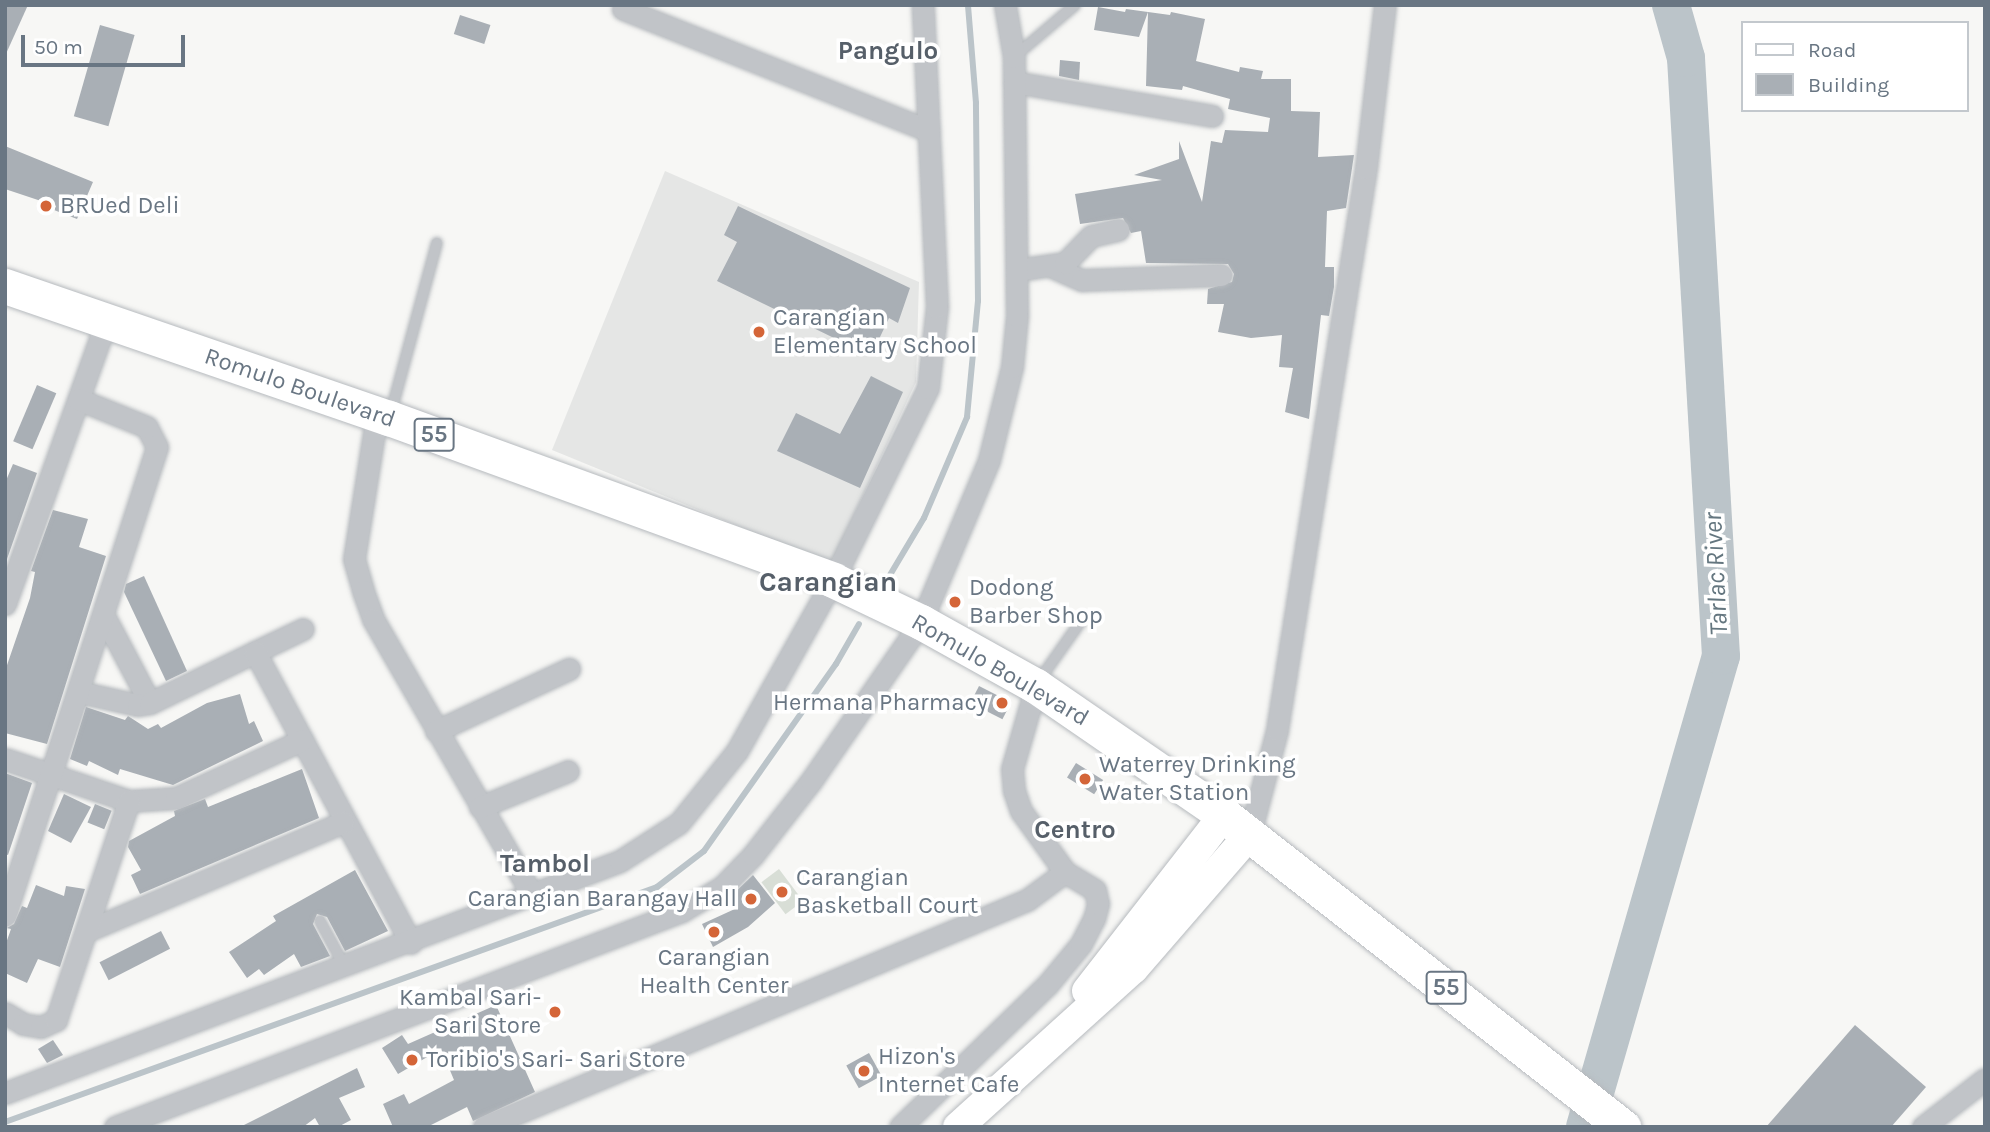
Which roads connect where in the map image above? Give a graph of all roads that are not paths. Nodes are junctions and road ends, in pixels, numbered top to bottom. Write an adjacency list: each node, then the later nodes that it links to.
1 (923, 5): 9 (street)
2 (1005, 5): 6 (street)
3 (1075, 5): 6 (lane)
4 (1385, 5): 38 (street)
5 (623, 9): 9 (street)
6 (1014, 57): 7 (street)
7 (1014, 82): 8 (street); 13 (street)
8 (1212, 116)
9 (929, 131): 19 (street)
10 (1118, 230): 12 (street)
11 (437, 243): 18 (lane)
12 (1050, 265): 13 (street); 14 (street)
13 (1017, 270): 23 (street)
14 (1221, 275)
15 (5, 286): 16 (highway, Romulo Boulevard / 55)
16 (106, 322): 17 (street); 18 (highway, Romulo Boulevard / 55)
17 (79, 399): 20 (street); 21 (street)
18 (383, 416): 19 (highway, Romulo Boulevard / 55); 30 (street)
19 (832, 580): 23 (highway, Romulo Boulevard / 55); 40 (street)
20 (5, 604)
21 (104, 616): 28 (street); 29 (street)
22 (1081, 621): 27 (lane)
23 (921, 622): 27 (highway, Romulo Boulevard / 55); 49 (street)
24 (303, 629): 25 (street)
25 (255, 652): 29 (street); 31 (street)
26 (569, 669): 30 (street)
27 (1036, 686): 38 (highway, Romulo Boulevard / 55); 39 (street)
28 (79, 692): 29 (street); 34 (street)
29 (150, 702)
30 (436, 731): 36 (street)
31 (302, 740): 35 (street); 37 (street)
32 (5, 759): 34 (street)
33 (568, 771): 36 (street)
34 (49, 776): 35 (street); 41 (street)
35 (129, 801): 43 (street)
36 (480, 807): 40 (street)
37 (343, 822): 43 (street); 44 (street)
38 (1247, 833): 52 (main road); 53 (highway, Romulo Boulevard / 55)
39 (1065, 872): 50 (street); 51 (street)
40 (531, 893): 44 (street)
41 (5, 915)
42 (320, 920): 45 (lane)
43 (89, 930): 46 (street)
44 (411, 943): 45 (street)
45 (345, 967): 48 (street)
46 (5, 1013)
47 (1985, 1079): 54 (street)
48 (5, 1093)
49 (115, 1127)
50 (484, 1127)
51 (900, 1127)
52 (958, 1127)
53 (1623, 1127)
54 (1923, 1127)

